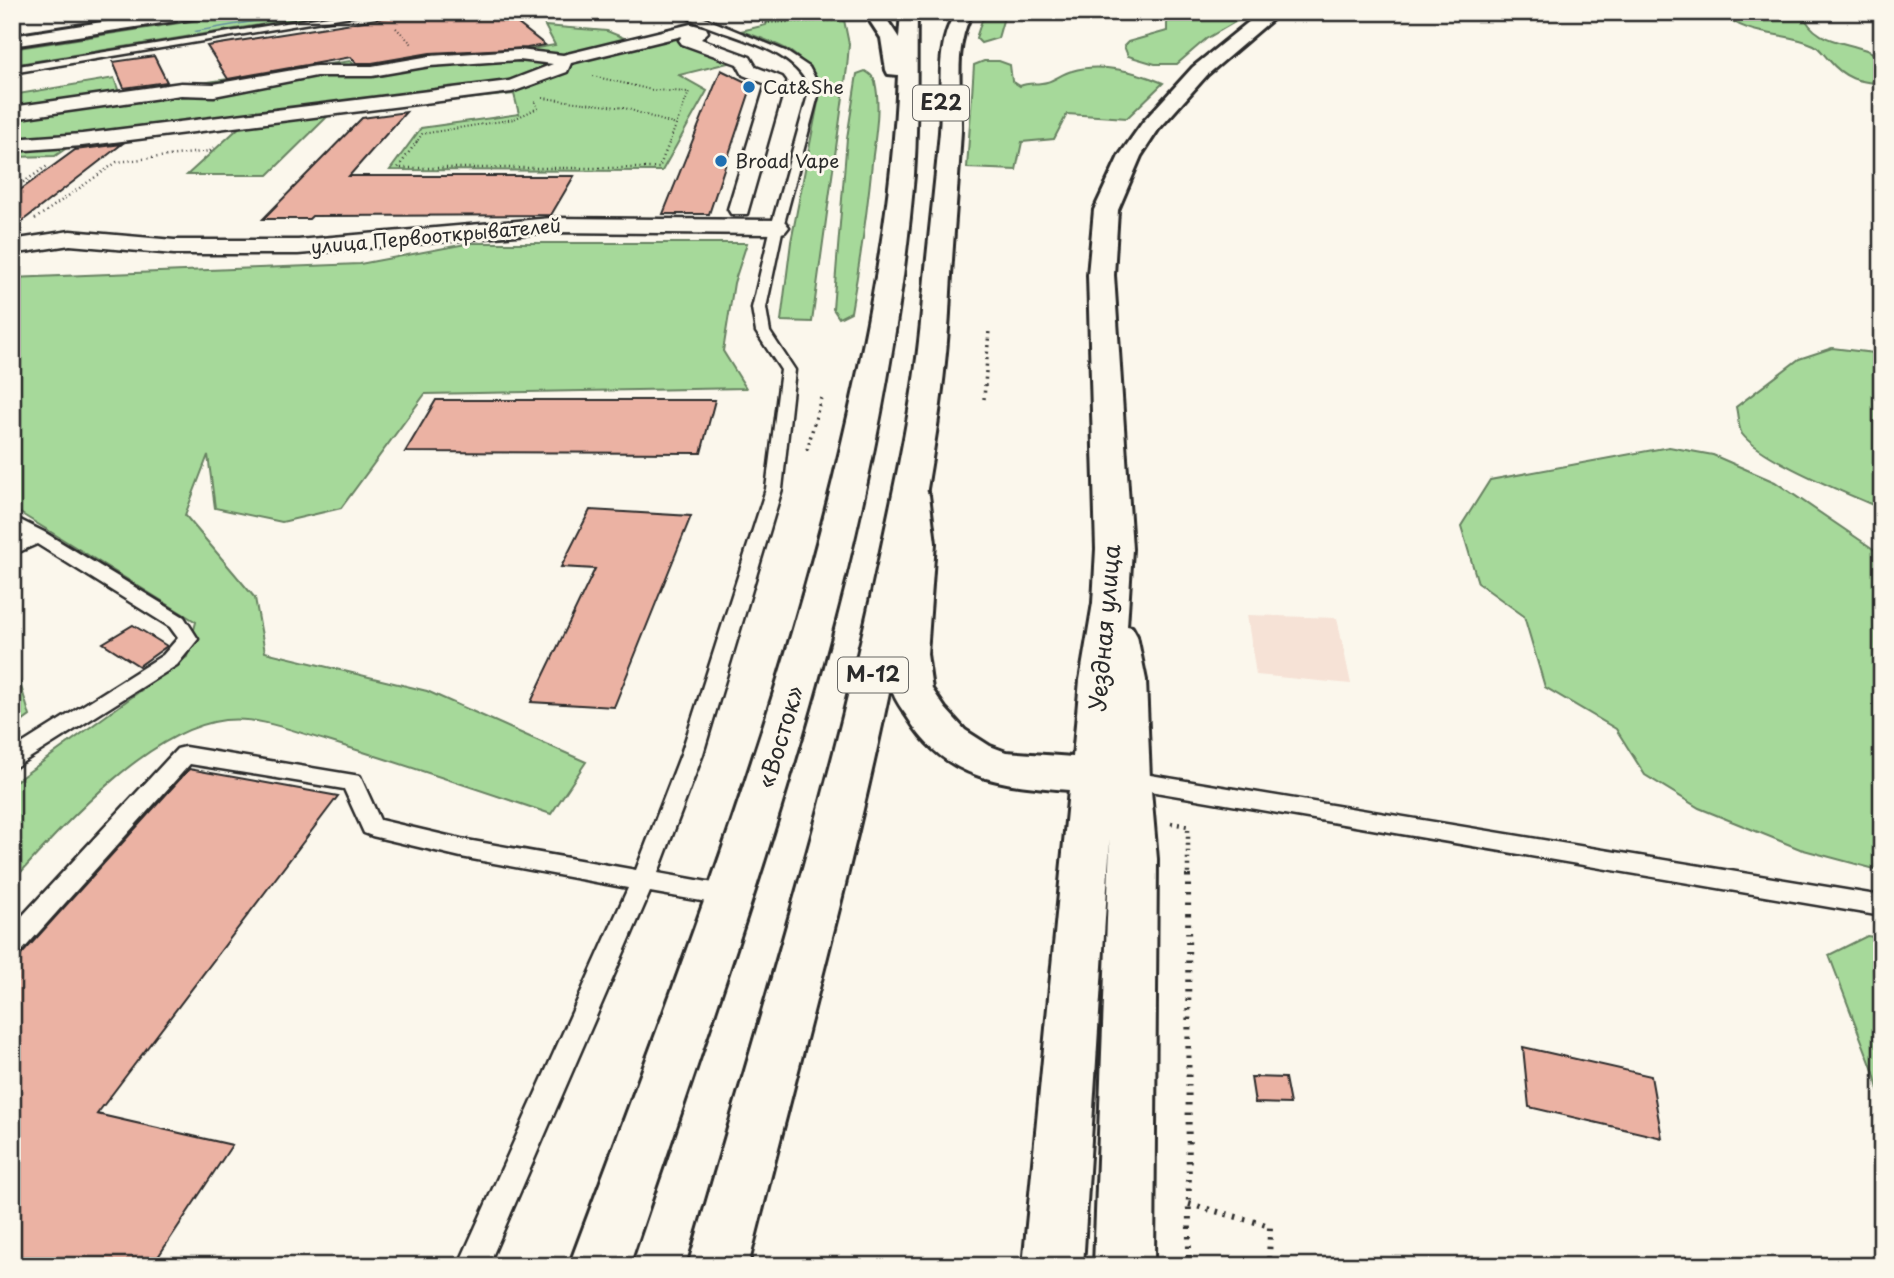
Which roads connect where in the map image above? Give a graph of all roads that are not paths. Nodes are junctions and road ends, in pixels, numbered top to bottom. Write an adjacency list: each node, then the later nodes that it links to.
1 (152, 12): 10 (main road)
2 (203, 12): 11 (main road)
3 (371, 12): 13 (lane)
4 (682, 12): 21 (lane)
5 (873, 12): 18 (main road)
6 (909, 12): 18 (main road)
7 (939, 12): 19 (main road, E22)
8 (965, 12): 19 (main road)
9 (1273, 12): 28 (main road, Уездная улица)
10 (12, 33)
11 (12, 41)
12 (562, 64): 14 (street); 15 (street); 20 (street)
13 (12, 71)
14 (214, 90): 15 (street); 16 (street)
15 (368, 104): 17 (street)
16 (12, 113)
17 (12, 145)
18 (900, 192): 30 (main road, «Восток» / М-12)
19 (943, 194): 23 (main road, М-12)
20 (739, 209)
21 (777, 226): 22 (street, улица Первооткрывателей); 29 (lane)
22 (14, 245)
23 (911, 487): 28 (main road); 35 (main road, М-12)
24 (12, 521): 25 (lane)
25 (37, 536): 26 (lane); 27 (lane)
26 (12, 550)
27 (12, 761)
28 (1111, 777): 31 (lane); 36 (main road); 37 (main road)
29 (644, 879): 30 (lane); 32 (lane); 33 (lane)
30 (730, 896): 34 (main road, «Восток» / М-12)
31 (1882, 906)
32 (12, 944)
33 (473, 1266)
34 (599, 1266)
35 (718, 1266)
36 (1053, 1266)
37 (1124, 1266)

